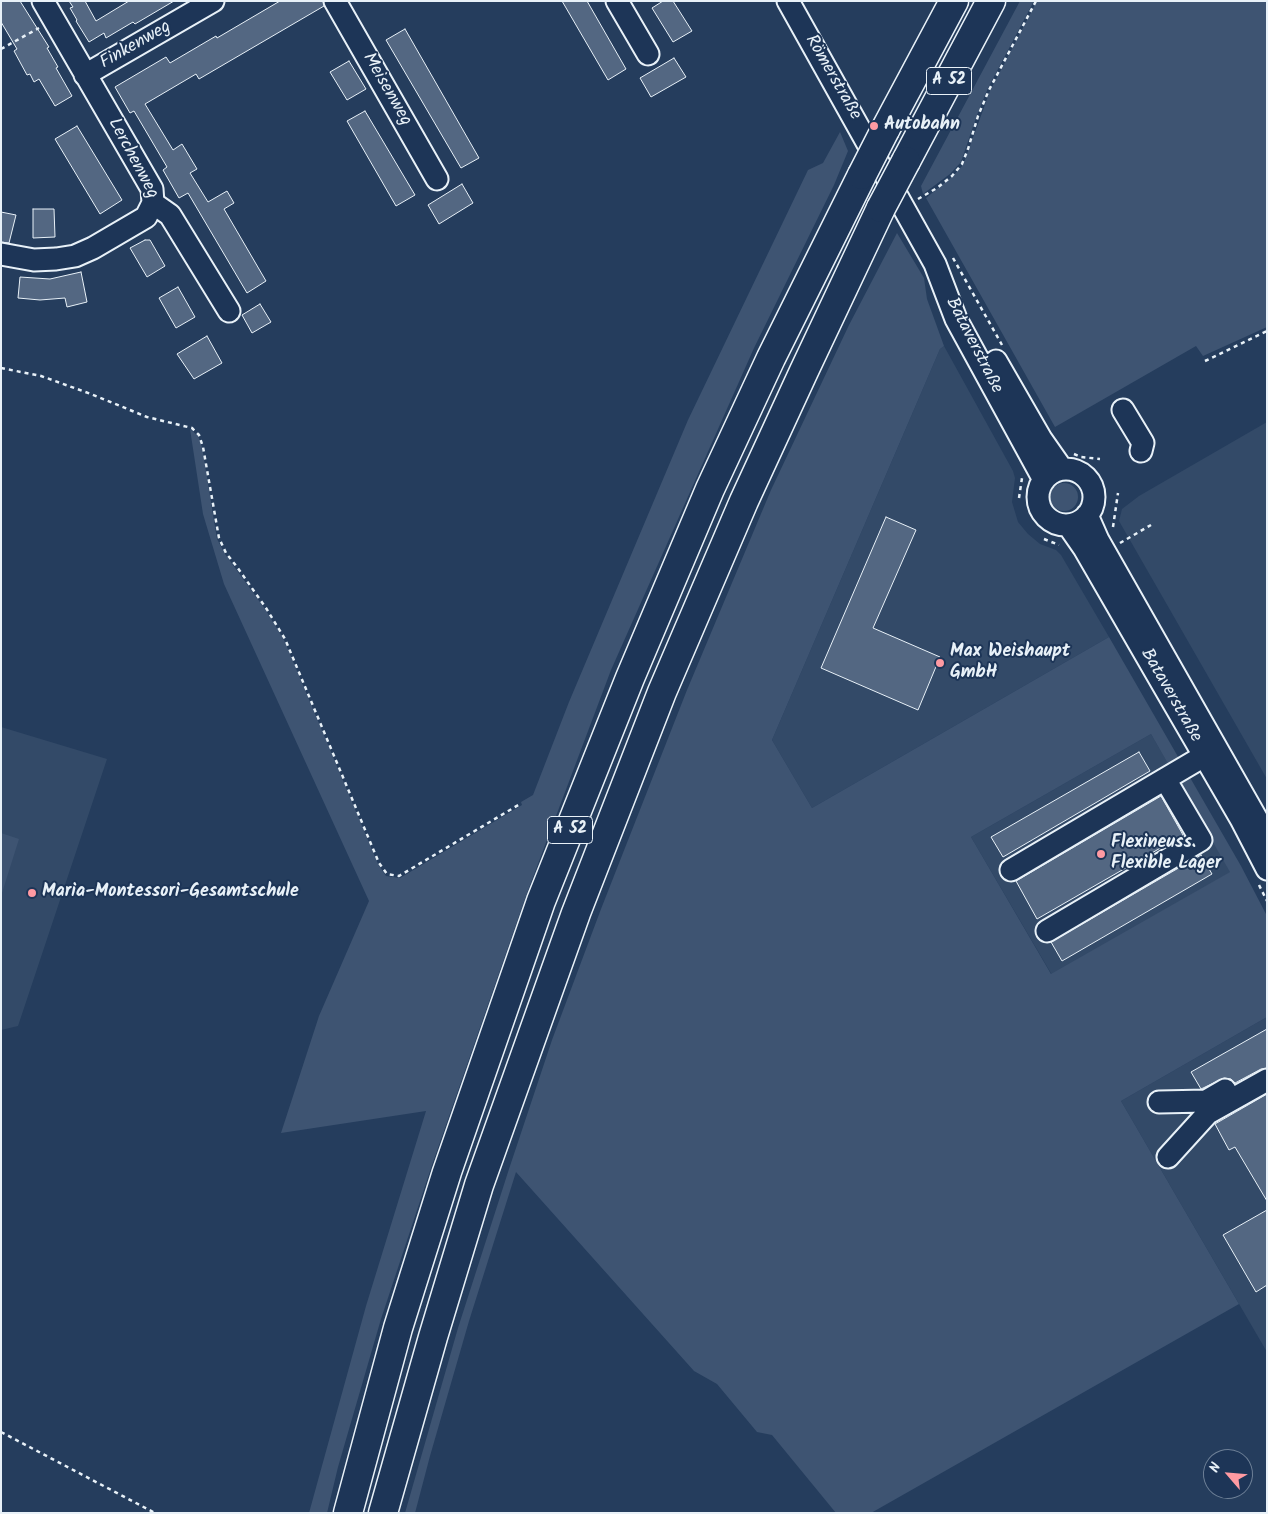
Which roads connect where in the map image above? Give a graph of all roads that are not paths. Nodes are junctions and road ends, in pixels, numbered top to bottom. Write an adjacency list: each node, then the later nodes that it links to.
1 (43, 1): 9 (street, Lerchenweg)
2 (213, 1): 9 (street, Finkenweg)
3 (336, 1): 10 (street, Meisenweg)
4 (618, 1): 8 (street)
5 (788, 1): 12 (street, Römerstraße)
6 (954, 1): 31 (highway, A 52, bridge)
7 (991, 1): 12 (highway, A 52, bridge)
8 (648, 54)
9 (85, 75): 11 (street, Lerchenweg)
10 (437, 179)
11 (153, 203): 13 (street); 14 (street, Lerchenweg)
12 (893, 208): 17 (street, Bataverstraße); 32 (highway, A 52)
13 (1, 254)
14 (229, 311)
15 (1123, 410): 16 (street)
16 (1141, 451)
17 (1058, 466): 18 (street); 19 (street)
18 (1087, 515): 19 (street); 22 (street, Bataverstraße)
19 (1068, 525): 20 (street, Bataverstraße)
20 (1204, 756): 21 (street); 22 (street, Bataverstraße)
21 (1165, 779): 25 (street); 26 (street)
22 (1254, 812): 23 (street, Bataverstraße); 24 (street, Bataverstraße)
23 (1267, 837)
24 (1267, 869)
25 (1011, 870)
26 (1047, 931)
27 (1267, 1066): 29 (street)
28 (1267, 1080): 30 (street)
29 (1159, 1102)
30 (1168, 1157)
31 (348, 1513)
32 (384, 1513)

